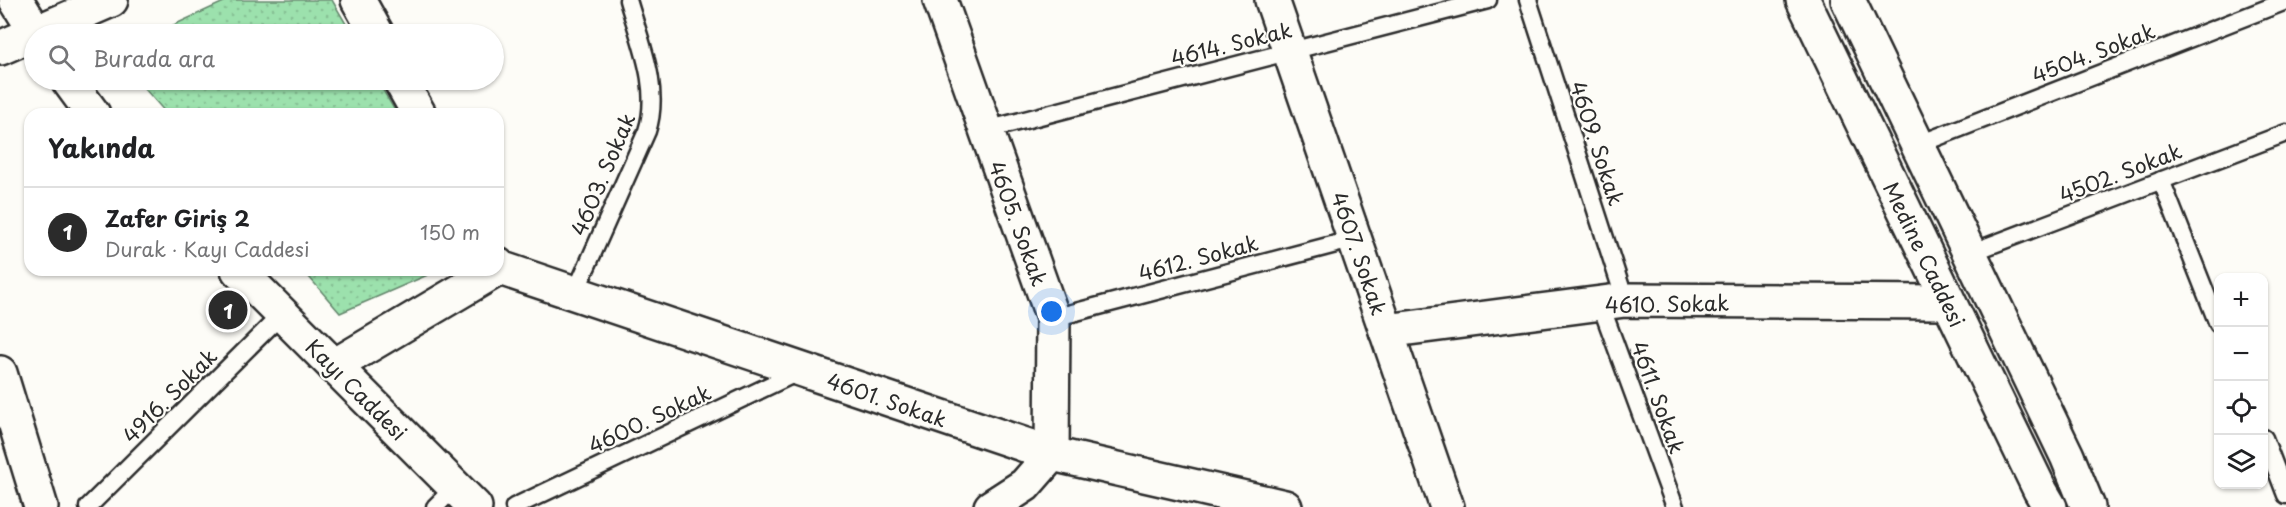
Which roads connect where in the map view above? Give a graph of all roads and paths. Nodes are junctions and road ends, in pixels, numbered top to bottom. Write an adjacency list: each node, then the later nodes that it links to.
1 (16, 0): 12 (street)
2 (111, 0): 13 (street)
3 (358, 0): 14 (street)
4 (628, 0): 31 (lane, 4603. Sokak)
5 (940, 0): 22 (street, 4605. Sokak)
6 (1272, 0): 17 (street, 4607. Sokak)
7 (1488, 0): 17 (lane, 4614. Sokak)
8 (1528, 0): 32 (lane, 4609. Sokak)
9 (1803, 0): 33 (street, Medine Caddesi)
10 (1848, 0): 24 (street, Medine Caddesi)
11 (2286, 1): 24 (lane, 4504. Sokak)
12 (31, 24)
13 (59, 24)
14 (371, 24)
15 (24, 39): 16 (street)
16 (0, 48)
17 (1291, 51): 22 (lane, 4614. Sokak); 26 (street, 4607. Sokak)
18 (75, 90): 20 (street)
19 (405, 90): 21 (street)
20 (89, 108)
21 (415, 108)
22 (986, 130): 36 (street, 4605. Sokak)
23 (2286, 133): 25 (lane, 4502. Sokak)
24 (1917, 145): 27 (street, Medine Caddesi)
25 (2161, 180): 27 (lane, 4502. Sokak); 35 (lane)
26 (1355, 239): 36 (lane, 4612. Sokak); 37 (street, 4607. Sokak)
27 (1970, 253): 53 (street, Medine Caddesi)
28 (504, 270): 31 (street, 4601. Sokak)
29 (244, 276): 34 (street, Kayı Caddesi)
30 (485, 276): 38 (street)
31 (575, 293): 39 (street, 4601. Sokak)
32 (1613, 302): 33 (street, 4610. Sokak); 37 (street, 4610. Sokak); 51 (lane, 4611. Sokak)
33 (1948, 302): 52 (street, Medine Caddesi)
34 (282, 314): 38 (street, Kayı Caddesi); 46 (lane, 4916. Sokak)
35 (2214, 314)
36 (1053, 318): 42 (street, 4605. Sokak)
37 (1386, 331): 50 (street, 4607. Sokak)
38 (334, 366): 44 (street, Kayı Caddesi)
39 (803, 370): 42 (street, 4601. Sokak); 47 (lane, 4600. Sokak)
40 (0, 373): 45 (street)
41 (2268, 448): 43 (lane)
42 (1052, 454): 48 (street); 49 (street, 4601. Sokak)
43 (2286, 495)
44 (455, 500)
45 (41, 507)
46 (88, 507)
47 (514, 507)
48 (991, 507)
49 (1285, 507)
50 (1447, 507)
51 (1675, 507)
52 (2050, 507)
53 (2088, 507)

